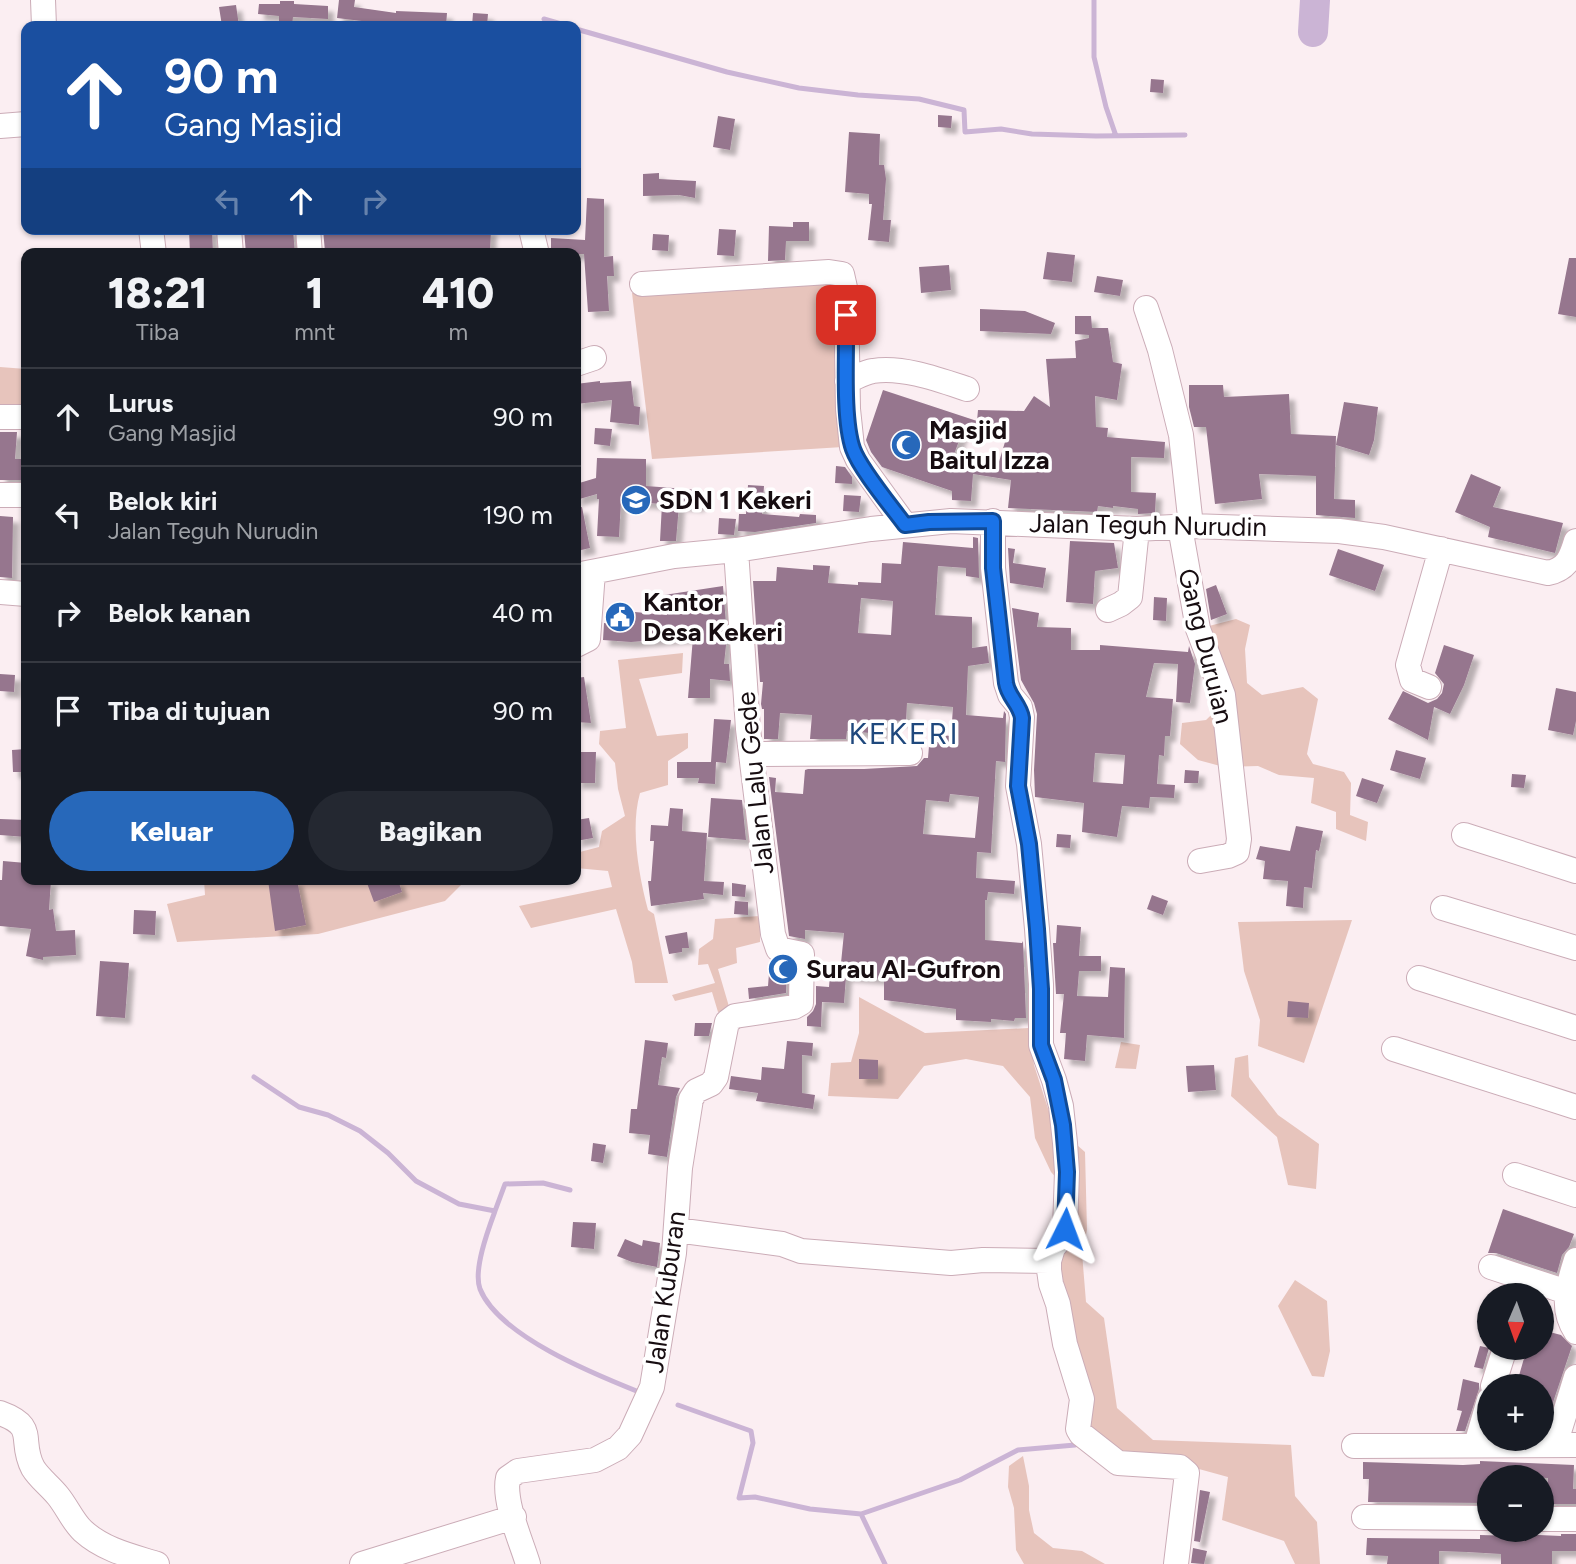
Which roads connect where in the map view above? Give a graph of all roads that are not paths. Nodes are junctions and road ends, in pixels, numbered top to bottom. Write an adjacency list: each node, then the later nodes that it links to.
1 (43, 0): 2 (street)
2 (44, 21)
3 (21, 124): 4 (street)
4 (0, 126)
5 (642, 284): 7 (street)
6 (1146, 308): 15 (street)
7 (847, 381): 8 (street); 14 (street)
8 (967, 389)
9 (0, 417): 10 (street)
10 (21, 417)
11 (0, 495): 12 (street)
12 (21, 495)
13 (993, 521): 14 (street, Jalan Teguh Nurudin); 16 (street, Jalan Teguh Nurudin); 42 (street)
14 (905, 525): 19 (street, Jalan Teguh Nurudin)
15 (1186, 527): 16 (street, Jalan Teguh Nurudin); 18 (street, Jalan Teguh Nurudin); 29 (street, Gang Duruian)
16 (1137, 528): 23 (street)
17 (1576, 541): 18 (street, Jalan Teguh Nurudin)
18 (1441, 549): 25 (street)
19 (736, 550): 20 (street, Jalan Teguh Nurudin); 27 (street, Jalan Lalu Gede)
20 (584, 573): 24 (street)
21 (0, 592): 22 (street)
22 (21, 594)
23 (1108, 610)
24 (581, 642)
25 (1429, 687)
26 (910, 753): 27 (street)
27 (751, 754): 34 (street, Jalan Lalu Gede)
28 (1464, 835): 30 (street)
29 (1200, 861)
30 (1576, 871)
31 (1443, 908): 32 (street)
32 (1576, 948)
33 (1419, 978): 35 (street)
34 (801, 994): 40 (street, Jalan Kuburan)
35 (1576, 1028)
36 (1394, 1049): 37 (street)
37 (1576, 1107)
38 (1515, 1175): 39 (street)
39 (1576, 1195)
40 (676, 1230): 42 (street); 54 (street, Jalan Kuburan)
41 (1576, 1260): 46 (street)
42 (1049, 1261): 62 (street)
43 (1491, 1267): 44 (street)
44 (1516, 1283)
45 (1554, 1291): 46 (street)
46 (1567, 1292): 47 (street)
47 (1576, 1332)
48 (1576, 1377): 51 (street)
49 (0, 1413): 59 (street)
50 (1477, 1442): 53 (street)
51 (1565, 1445): 53 (street)
52 (1354, 1446): 53 (street)
53 (1476, 1446)
54 (514, 1517): 60 (street); 61 (street, Jalan Kuburan)
55 (1364, 1517): 56 (street)
56 (1477, 1518)
57 (1554, 1519): 58 (street)
58 (1576, 1519)
59 (157, 1564)
60 (362, 1564)
61 (528, 1564)
62 (1176, 1564)

